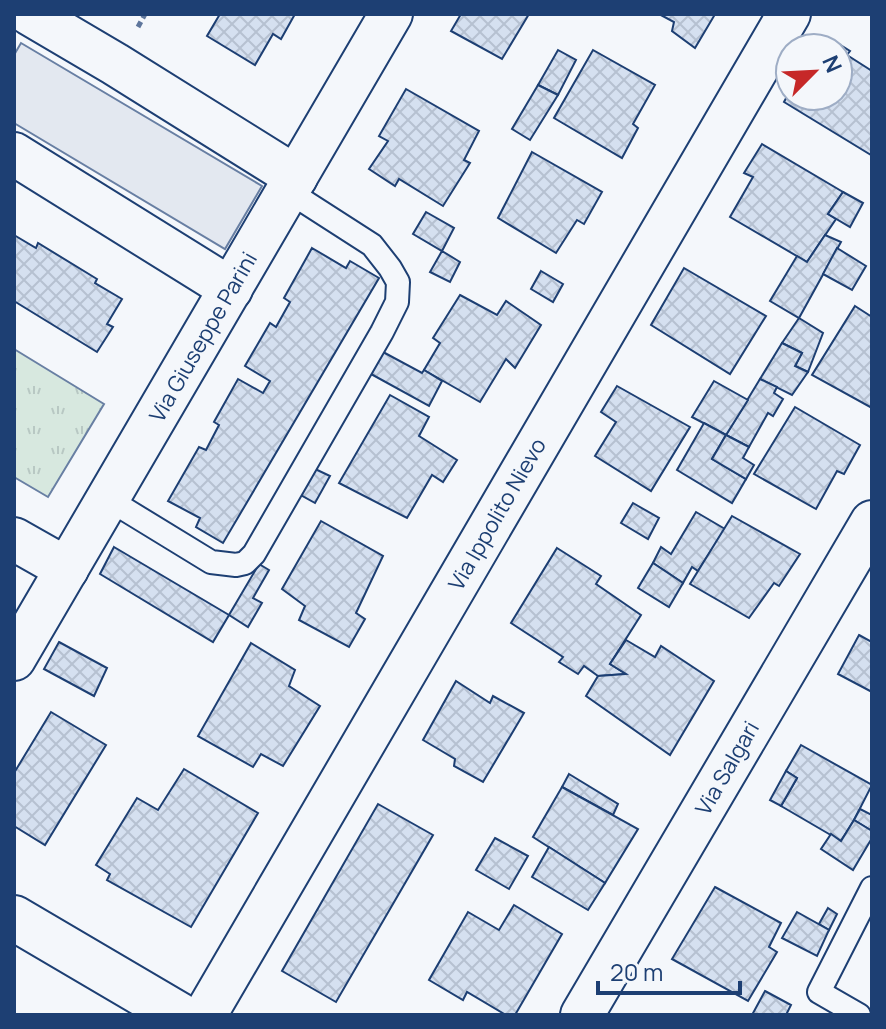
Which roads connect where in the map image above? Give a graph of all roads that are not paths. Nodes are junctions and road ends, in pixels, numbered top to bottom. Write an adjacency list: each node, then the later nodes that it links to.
1 (30, 14): 5 (street)
2 (391, 14): 5 (street, Via Giuseppe Parini)
3 (789, 14): 15 (street, Via Ippolito Nievo)
4 (14, 154): 6 (street)
5 (292, 184): 6 (street, Via Giuseppe Parini); 7 (lane)
6 (231, 289): 7 (street, Via Giuseppe Parini)
7 (108, 499): 10 (street, Via Giuseppe Parini)
8 (872, 522): 16 (street, Via Salgari)
9 (14, 539): 10 (street)
10 (67, 569): 11 (street, Via Giuseppe Parini)
11 (14, 659)
12 (872, 888): 17 (lane)
13 (14, 918): 14 (street)
14 (179, 1015)
15 (205, 1015)
16 (582, 1015)
17 (859, 1015)

